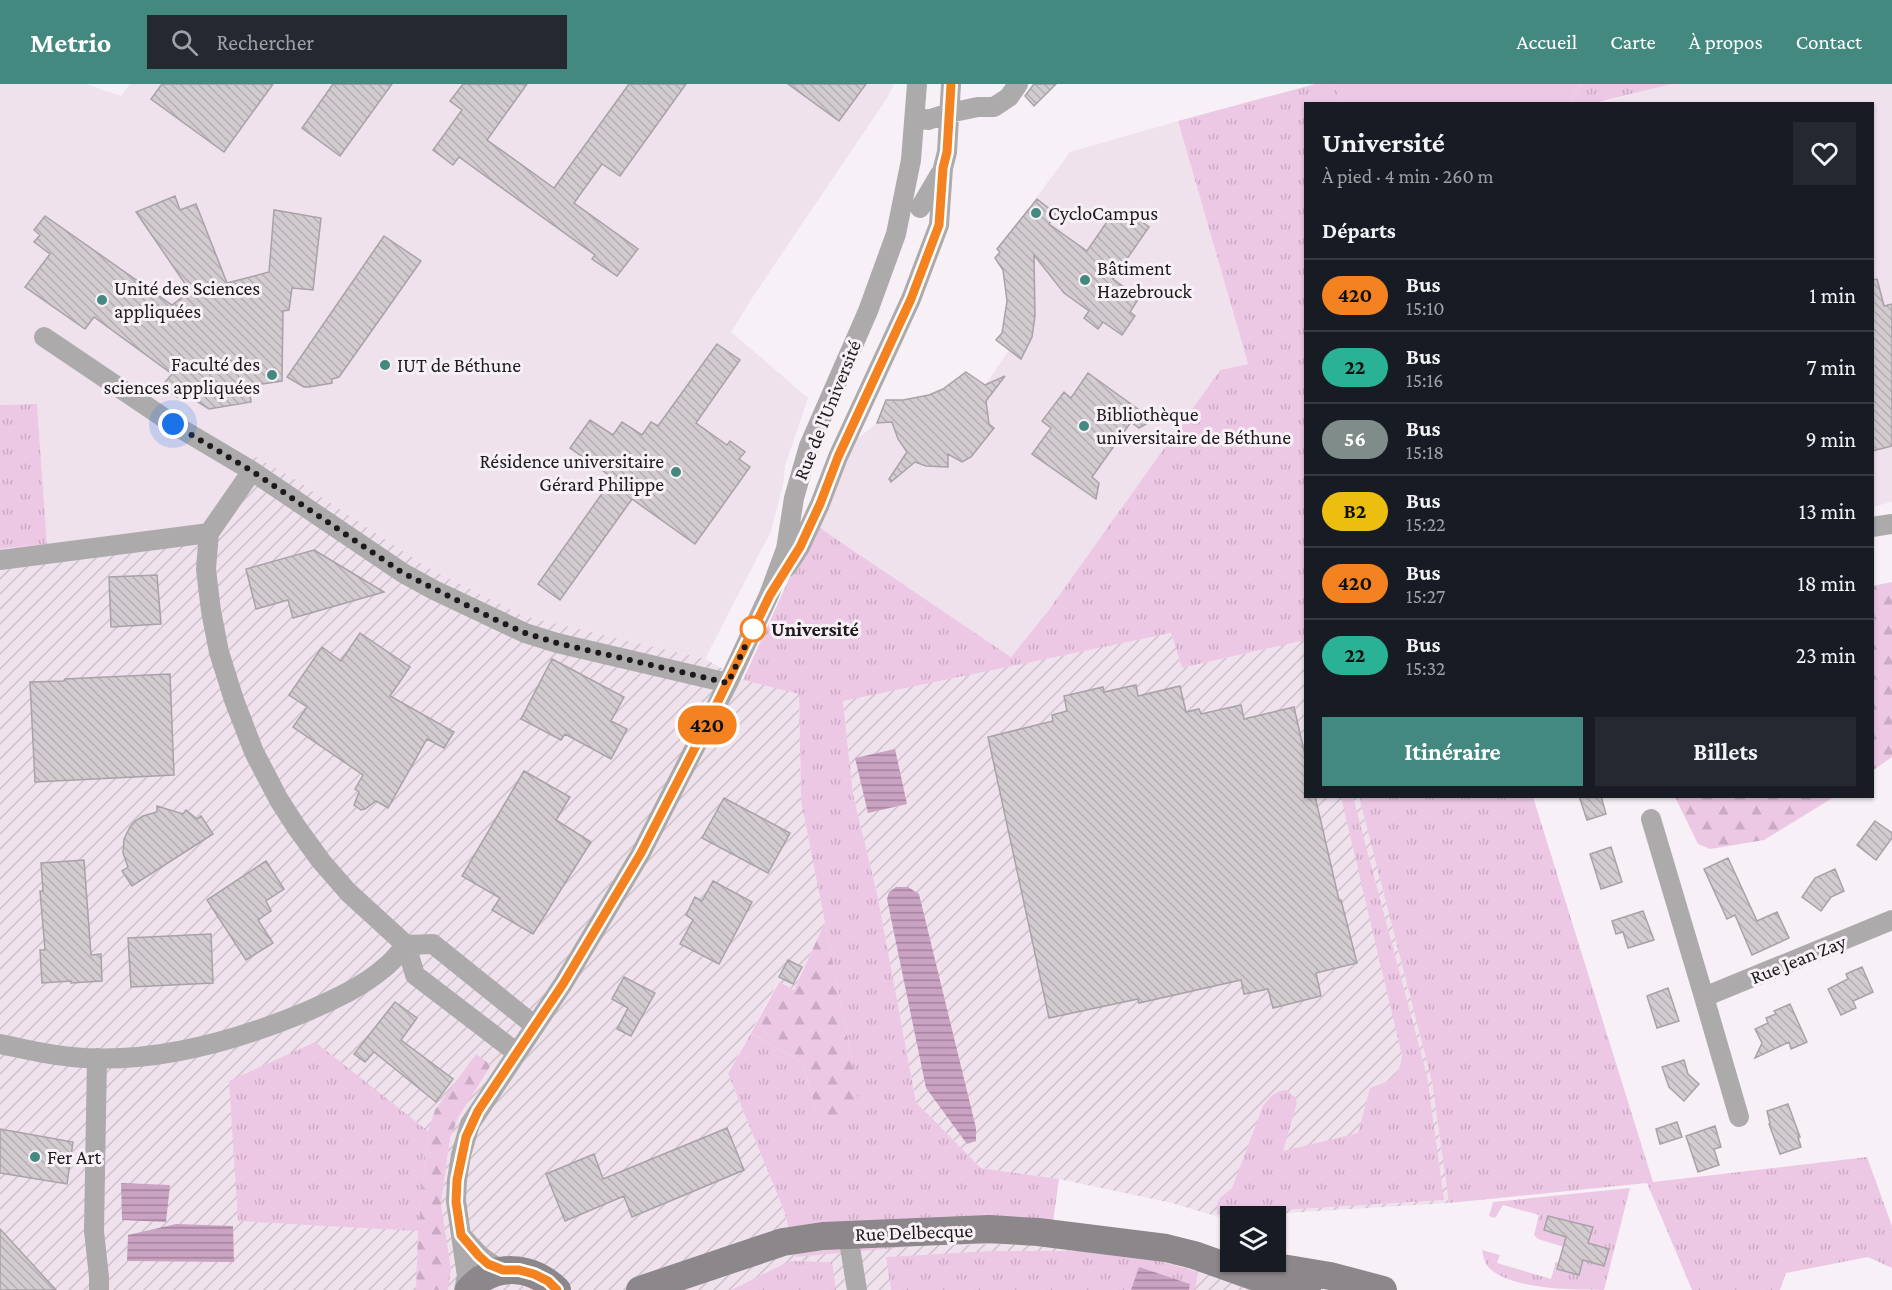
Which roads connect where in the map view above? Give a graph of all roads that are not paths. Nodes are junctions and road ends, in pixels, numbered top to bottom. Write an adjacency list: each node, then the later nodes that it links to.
1 (917, 84): 5 (street, Rue de l'Université)
2 (951, 84): 4 (street)
3 (1018, 84): 4 (street)
4 (949, 113): 5 (street); 6 (street)
5 (916, 117): 14 (street, Rue de l'Université)
6 (943, 168): 7 (street); 14 (street)
7 (920, 208)
8 (44, 338): 9 (street)
9 (252, 471): 12 (street); 15 (street)
10 (1892, 524): 11 (street)
11 (1874, 527)
12 (209, 533): 13 (street); 18 (street)
13 (9, 559)
14 (770, 595): 15 (street, Rue de l'Université)
15 (728, 683): 20 (street, Rue de l'Université)
16 (1651, 819): 19 (street)
17 (1892, 920): 19 (street, Rue Jean Zay)
18 (406, 945): 20 (street); 22 (street); 23 (street)
19 (1704, 997): 24 (street)
20 (535, 1026): 22 (street, Rue de l'Université)
21 (0, 1044): 23 (street)
22 (517, 1053): 25 (street, Rue de l'Université)
23 (97, 1058): 31 (street)
24 (1738, 1117)
25 (461, 1235): 30 (street); 32 (street, Rue de l'Université)
26 (848, 1235): 27 (street, Rue Delbecque); 34 (street, Rue Delbecque); 35 (street)
27 (1194, 1255): 28 (street, Rue Delbecque); 36 (street, Rue Delbecque)
28 (1220, 1258)
29 (1286, 1269): 37 (street)
30 (503, 1270): 32 (street); 33 (street)
31 (99, 1290)
32 (467, 1290)
33 (557, 1290)
34 (640, 1290)
35 (857, 1290)
36 (1307, 1290)
37 (1383, 1290)

